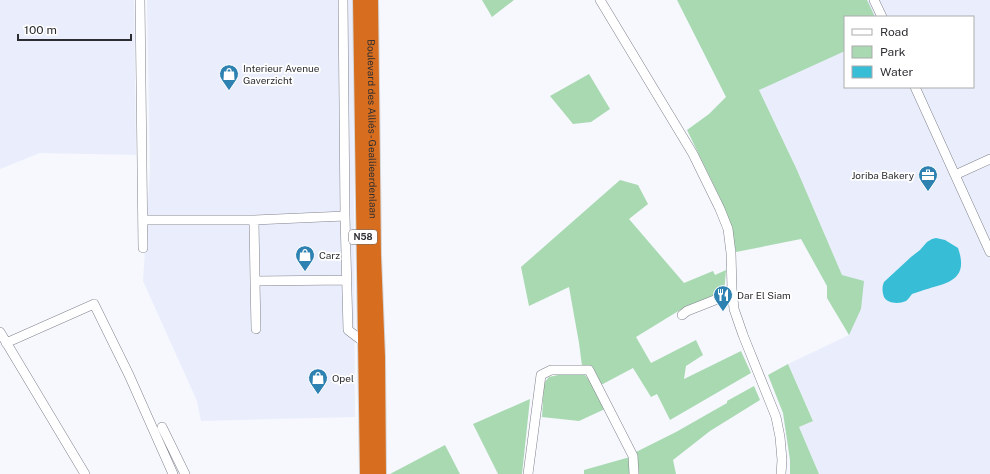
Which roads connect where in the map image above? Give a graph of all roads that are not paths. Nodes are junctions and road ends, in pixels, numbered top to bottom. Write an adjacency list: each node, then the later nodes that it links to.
1 (140, 0): 12 (street)
2 (343, 0): 11 (street)
3 (360, 0): 23 (highway, Boulevard des Alliés - Geallieerdenlaan / N58)
4 (371, 0): 23 (highway, Boulevard des Alliés - Geallieerdenlaan / N58)
5 (600, 0): 18 (street)
6 (874, 0): 7 (street)
7 (882, 16)
8 (915, 88): 10 (street)
9 (990, 160): 10 (street)
10 (955, 175): 15 (street)
11 (345, 216): 13 (street); 16 (street)
12 (143, 220): 13 (street); 14 (street)
13 (254, 220): 17 (street)
14 (143, 248)
15 (990, 252)
16 (347, 280): 17 (street); 23 (street)
17 (255, 281): 20 (street)
18 (732, 294): 19 (street); 33 (street)
19 (682, 316)
20 (256, 329)
21 (0, 332): 22 (street)
22 (6, 343): 26 (street); 27 (street)
23 (371, 343): 24 (highway, Boulevard des Alliés - Geallieerdenlaan / N58)
24 (372, 399): 29 (highway, Boulevard des Alliés - Geallieerdenlaan / N58); 30 (highway, Boulevard des Alliés - Geallieerdenlaan / N58)
25 (162, 427): 28 (street)
26 (85, 474)
27 (173, 474)
28 (185, 474)
29 (367, 474)
30 (379, 474)
31 (528, 474): 32 (street)
32 (634, 474)
33 (781, 474)

